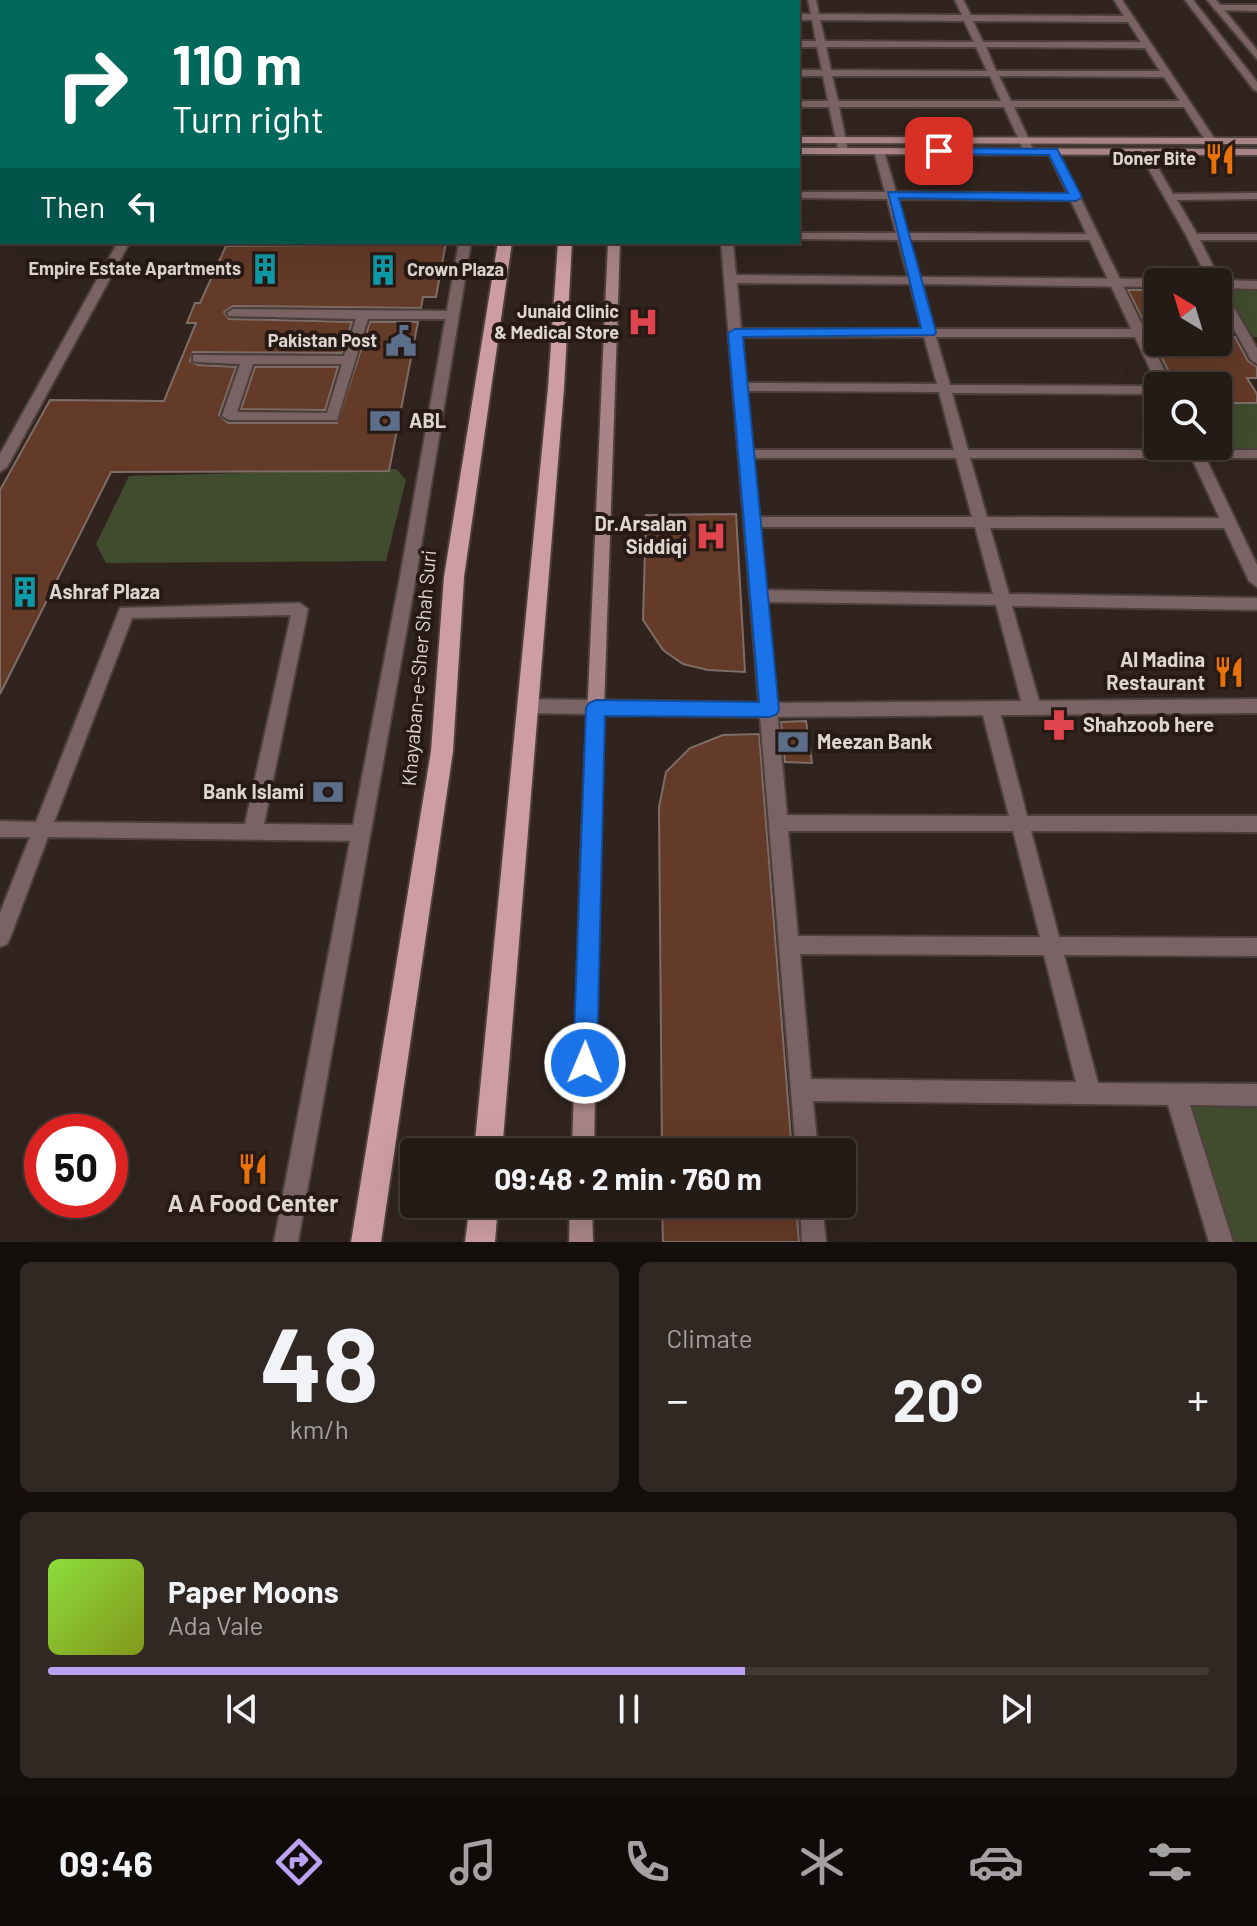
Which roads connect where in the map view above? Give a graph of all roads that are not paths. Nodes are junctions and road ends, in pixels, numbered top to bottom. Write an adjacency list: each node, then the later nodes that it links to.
1 (812, 0): 8 (street)
2 (959, 0): 9 (street)
3 (1118, 0): 10 (street)
4 (1189, 0): 11 (street)
5 (1214, 4): 6 (street); 12 (street)
6 (1257, 8)
7 (800, 17): 8 (street)
8 (816, 17): 9 (street); 16 (street)
9 (965, 18): 10 (street); 14 (street)
10 (1130, 19): 17 (street)
11 (1216, 35): 12 (street); 23 (street)
12 (1240, 35): 13 (street); 18 (street)
13 (1257, 35)
14 (977, 43): 16 (street); 17 (street); 21 (street)
15 (800, 44): 16 (street)
16 (822, 44): 20 (street)
17 (1147, 45): 22 (street)
18 (1257, 56)
19 (800, 73): 20 (street)
20 (828, 73): 21 (street); 26 (street)
21 (992, 73): 22 (street); 24 (street)
22 (1167, 74): 27 (street)
23 (1257, 88)
24 (1005, 103): 26 (street); 27 (street); 32 (street)
25 (800, 104): 26 (street)
26 (835, 104): 31 (street)
27 (1186, 104): 29 (street)
28 (800, 140): 31 (main road)
29 (1211, 141): 30 (main road); 32 (main road)
30 (1257, 141)
31 (842, 145): 32 (main road); 33 (main road); 34 (main road)
32 (1027, 146): 34 (main road); 35 (main road)
33 (800, 151)
34 (879, 151): 39 (street)
35 (1053, 152): 36 (main road); 41 (street)
36 (1144, 152): 37 (main road); 42 (street)
37 (1257, 152)
38 (800, 195): 39 (street)
39 (892, 195): 41 (street); 44 (street)
40 (1257, 196): 42 (street)
41 (1076, 197): 45 (street)
42 (1170, 197): 46 (street)
43 (800, 236): 44 (street)
44 (904, 236): 45 (street); 56 (street)
45 (1094, 237): 57 (street)
46 (1193, 237): 47 (street); 54 (street)
47 (1257, 237)
48 (123, 244): 82 (street)
49 (465, 244): 64 (street)
50 (505, 244): 118 (main road, Khayaban-e-Sher Shah Suri)
51 (565, 244): 90 (main road)
52 (614, 244): 92 (main road)
53 (727, 244): 55 (street)
54 (1208, 268)
55 (731, 279): 56 (street); 66 (street)
56 (916, 282): 57 (street); 65 (street)
57 (1116, 283): 58 (street); 67 (street)
58 (1144, 283)
59 (1232, 285): 60 (street)
60 (1257, 285)
61 (233, 313): 63 (street)
62 (1232, 313): 71 (street)
63 (363, 315): 64 (street); 70 (street)
64 (452, 315): 102 (street)
65 (929, 332): 66 (street); 67 (street); 74 (street)
66 (735, 333): 73 (street)
67 (1140, 333): 72 (street)
68 (198, 358): 69 (street)
69 (248, 360): 70 (street); 70 (street)
70 (348, 360)
71 (1257, 360)
72 (1158, 372)
73 (740, 387): 74 (street); 78 (street)
74 (944, 389): 75 (street); 79 (street)
75 (1144, 390)
76 (1144, 451): 79 (street)
77 (1232, 452): 80 (street)
78 (746, 454): 79 (street); 83 (street)
79 (962, 454): 84 (street)
80 (1257, 454)
81 (1200, 460): 85 (street)
82 (0, 467)
83 (753, 522): 84 (street); 87 (street)
84 (981, 522): 85 (street); 88 (street)
85 (1229, 523): 86 (street)
86 (1257, 581)
87 (759, 596): 88 (street); 95 (street)
88 (1002, 599): 89 (street); 94 (street)
89 (1257, 604)
90 (527, 706): 92 (street); 111 (main road)
91 (1257, 706): 94 (street)
92 (596, 708): 95 (street); 112 (main road)
93 (990, 708): 94 (street); 95 (street); 97 (street)
94 (1032, 708)
95 (769, 710): 96 (street)
96 (779, 823): 97 (street); 104 (street)
97 (1021, 824): 98 (street); 105 (street)
98 (1257, 824)
99 (0, 829): 100 (street)
100 (43, 830): 101 (street); 101 (street); 103 (street)
101 (253, 832): 102 (street)
102 (359, 833): 117 (street)
103 (0, 938)
104 (789, 945): 105 (street); 107 (street)
105 (1053, 947): 106 (street); 108 (street)
106 (1257, 947)
107 (801, 1090): 108 (street); 113 (street)
108 (1090, 1093): 109 (street)
109 (1176, 1094): 110 (street); 122 (street)
110 (1257, 1095)
111 (489, 1138)
112 (583, 1138)
113 (806, 1138)
114 (483, 1218): 119 (main road)
115 (581, 1218): 120 (main road)
116 (812, 1218): 121 (street)
117 (286, 1242)
118 (366, 1242)
119 (480, 1242)
120 (581, 1242)
121 (814, 1242)
122 (1221, 1242)

